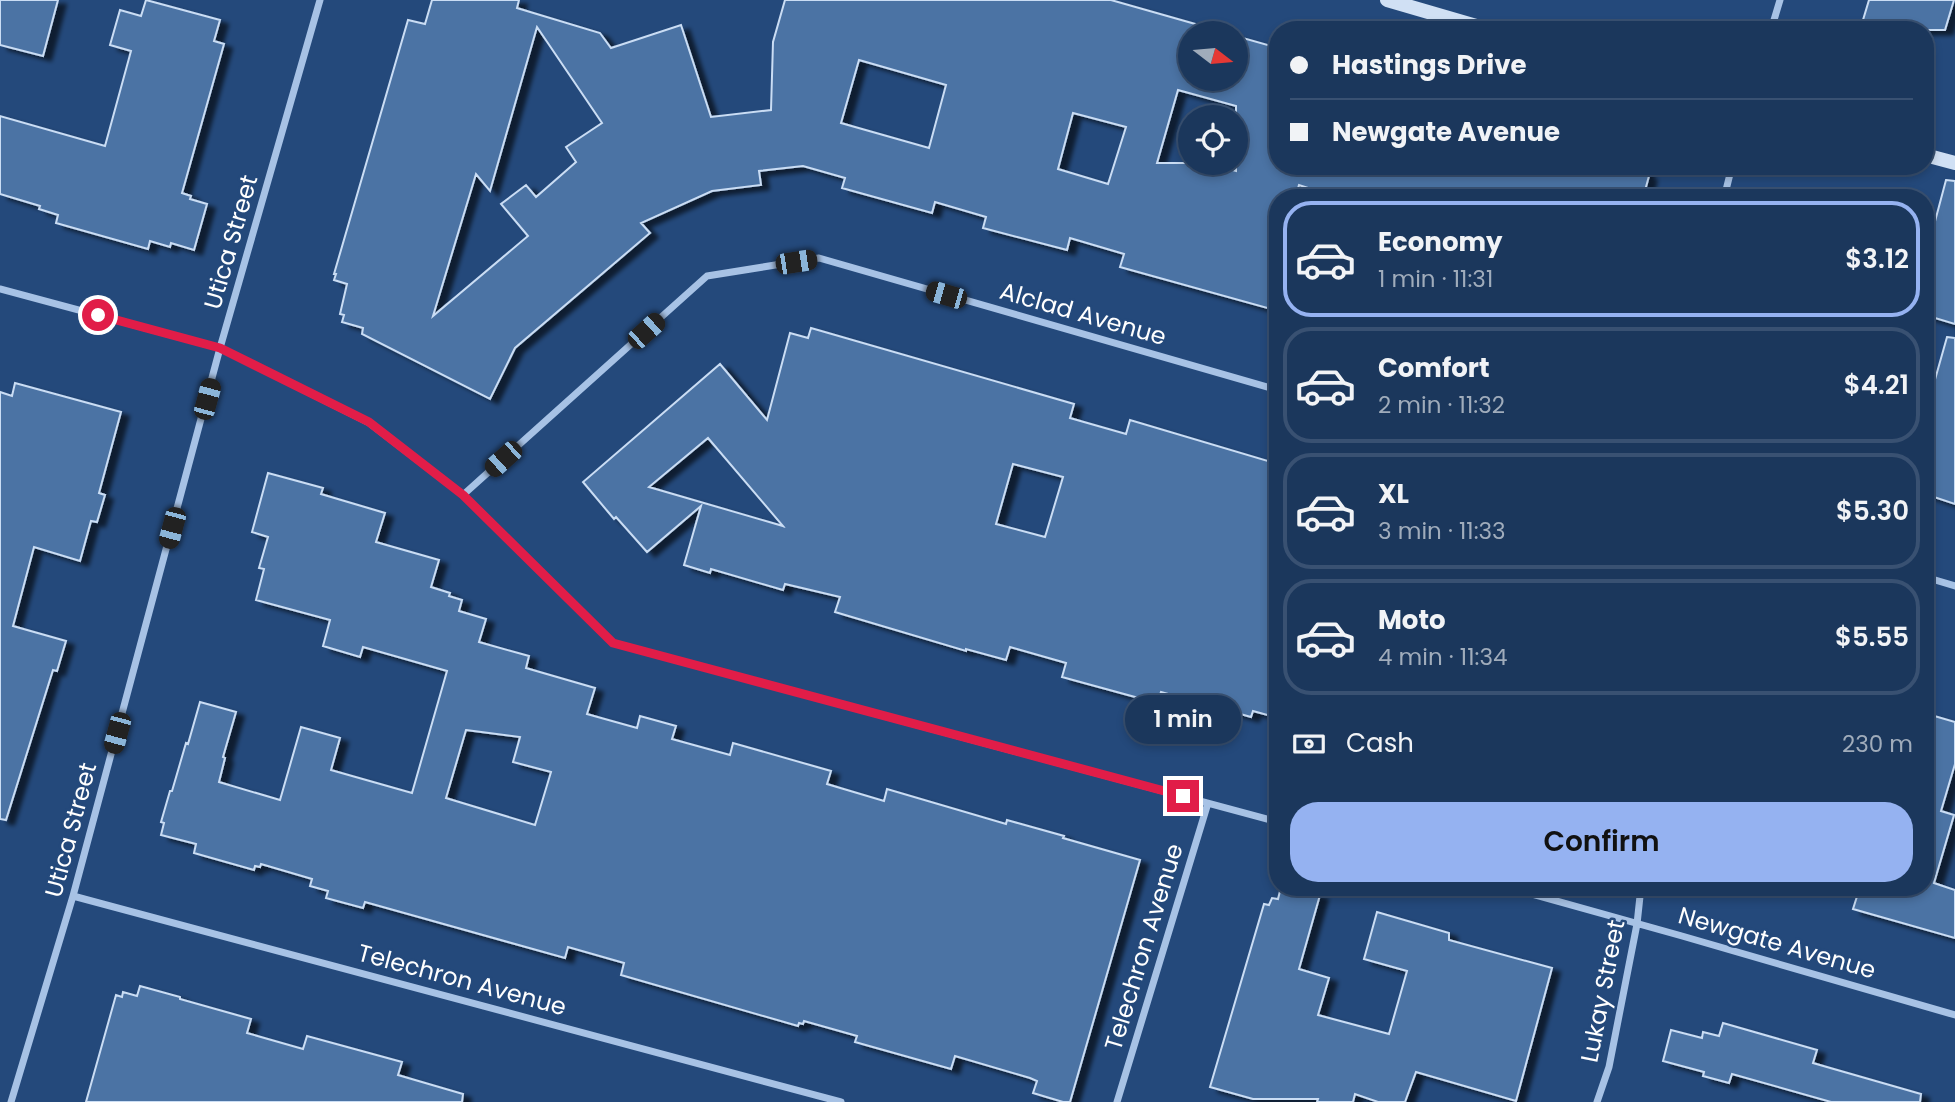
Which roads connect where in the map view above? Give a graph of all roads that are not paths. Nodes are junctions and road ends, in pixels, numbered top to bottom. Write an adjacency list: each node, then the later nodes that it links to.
1 (320, 0): 9 (street, Utica Street)
2 (1387, 0): 4 (street)
3 (1780, 0): 5 (street)
4 (1459, 21)
5 (1774, 21)
6 (1934, 157): 7 (street)
7 (1955, 163)
8 (0, 289): 9 (street)
9 (220, 348): 11 (street); 16 (street, Utica Street)
10 (1269, 387): 11 (street, Alclad Avenue)
11 (463, 495): 14 (street)
12 (1934, 580): 13 (street)
13 (1955, 586)
14 (1208, 803): 15 (street); 23 (street, Telechron Avenue)
15 (1269, 820)
16 (73, 896): 21 (street, Utica Street); 22 (street, Telechron Avenue)
17 (1539, 896): 19 (street, Newgate Avenue)
18 (1640, 896): 19 (street, Lukay Street)
19 (1637, 924): 20 (street, Newgate Avenue); 24 (street, Lukay Street)
20 (1955, 1015)
21 (11, 1102)
22 (841, 1102)
23 (1117, 1102)
24 (1597, 1102)

